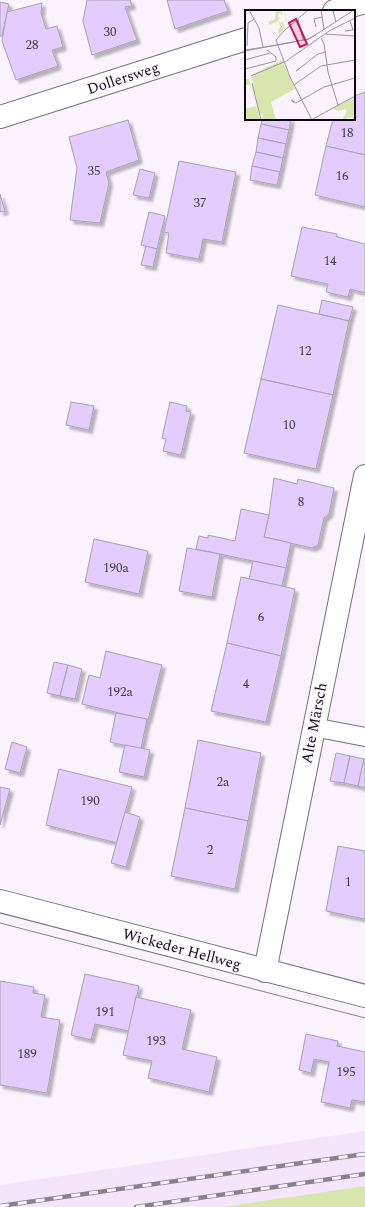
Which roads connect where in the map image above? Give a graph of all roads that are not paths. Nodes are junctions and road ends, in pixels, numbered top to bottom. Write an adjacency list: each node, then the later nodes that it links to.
1 (365, 2): 2 (street)
2 (337, 10)
3 (245, 38): 4 (street, Dollersweg)
4 (0, 117)
5 (365, 476): 6 (street, Alte Märsch)
6 (313, 727): 7 (lane); 9 (street, Alte Märsch)
7 (365, 736)
8 (0, 901): 9 (street, Wickeder Hellweg)
9 (265, 970): 10 (street, Wickeder Hellweg)
10 (365, 996)

